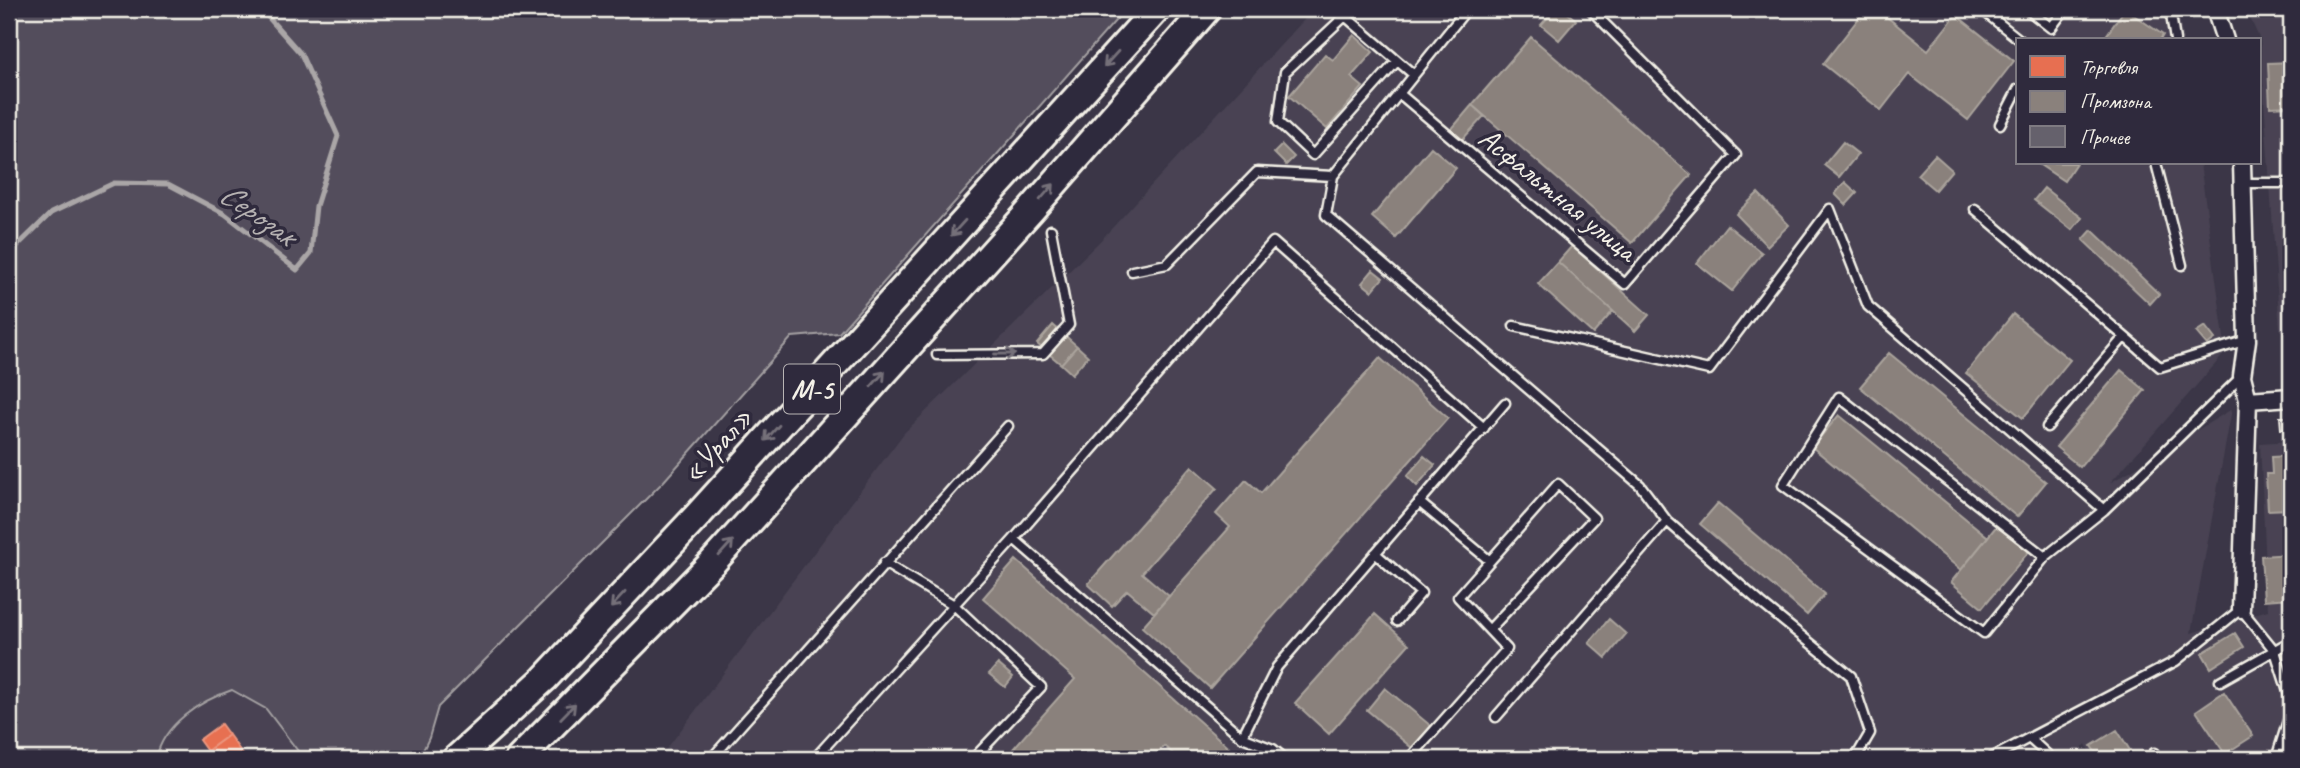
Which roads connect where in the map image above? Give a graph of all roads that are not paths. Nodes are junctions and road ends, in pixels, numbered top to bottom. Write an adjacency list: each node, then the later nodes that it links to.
1 (1157, 9): 58 (main road, «Урал» / М-5, one-way to 58)
2 (1207, 9): 59 (main road, М-5, one-way to 2)
3 (1467, 9): 14 (lane)
4 (1590, 9): 16 (lane, Асфальтная улица)
5 (2027, 9): 6 (lane)
6 (2065, 9)
7 (2169, 9): 11 (lane)
8 (2214, 9): 12 (street)
9 (1983, 10): 10 (lane)
10 (2018, 38)
11 (2175, 38)
12 (2224, 38)
13 (1397, 61): 13 (lane); 14 (lane)
14 (1414, 75): 16 (lane)
15 (2016, 93): 17 (lane)
16 (1401, 94): 20 (lane)
17 (2000, 124)
18 (2156, 164): 25 (lane)
19 (2242, 164): 21 (street)
20 (1333, 176): 26 (lane); 40 (lane)
21 (2244, 183): 22 (lane); 29 (street)
22 (2291, 183)
23 (1975, 209): 28 (lane)
24 (1051, 230): 30 (lane, one-way to 24)
25 (2182, 265)
26 (1132, 271)
27 (1514, 326): 39 (lane)
28 (2124, 337): 29 (lane); 37 (lane)
29 (2247, 340): 31 (street)
30 (937, 355)
31 (2242, 376): 33 (street); 39 (lane)
32 (2291, 397): 33 (street)
33 (2248, 400): 47 (street)
34 (1505, 403): 36 (lane)
35 (1008, 426): 45 (lane)
36 (1484, 428): 38 (lane); 41 (lane)
37 (2047, 428)
38 (1419, 502): 42 (lane); 44 (lane)
39 (2104, 510): 43 (lane)
40 (1667, 521): 55 (lane); 65 (lane)
41 (1014, 538): 46 (lane); 56 (lane)
42 (1375, 553): 48 (lane); 56 (lane)
43 (2045, 557): 43 (lane)
44 (1490, 561): 49 (lane); 49 (lane)
45 (884, 563): 46 (lane); 60 (lane)
46 (954, 605): 61 (lane); 62 (lane)
47 (2241, 609): 51 (lane); 57 (lane)
48 (1397, 621)
49 (1489, 630): 64 (lane)
50 (2291, 641): 51 (lane)
51 (2275, 651): 52 (lane); 53 (lane)
52 (2221, 681)
53 (2291, 701)
54 (2291, 711): 68 (lane)
55 (1496, 717)
56 (1242, 737): 63 (lane)
57 (2029, 738): 66 (lane); 67 (lane)
58 (456, 759)
59 (519, 759)
60 (711, 759)
61 (814, 759)
62 (972, 759)
63 (1285, 759)
64 (1409, 759)
65 (1855, 759)
66 (1989, 759)
67 (2052, 759)
68 (2277, 759)

